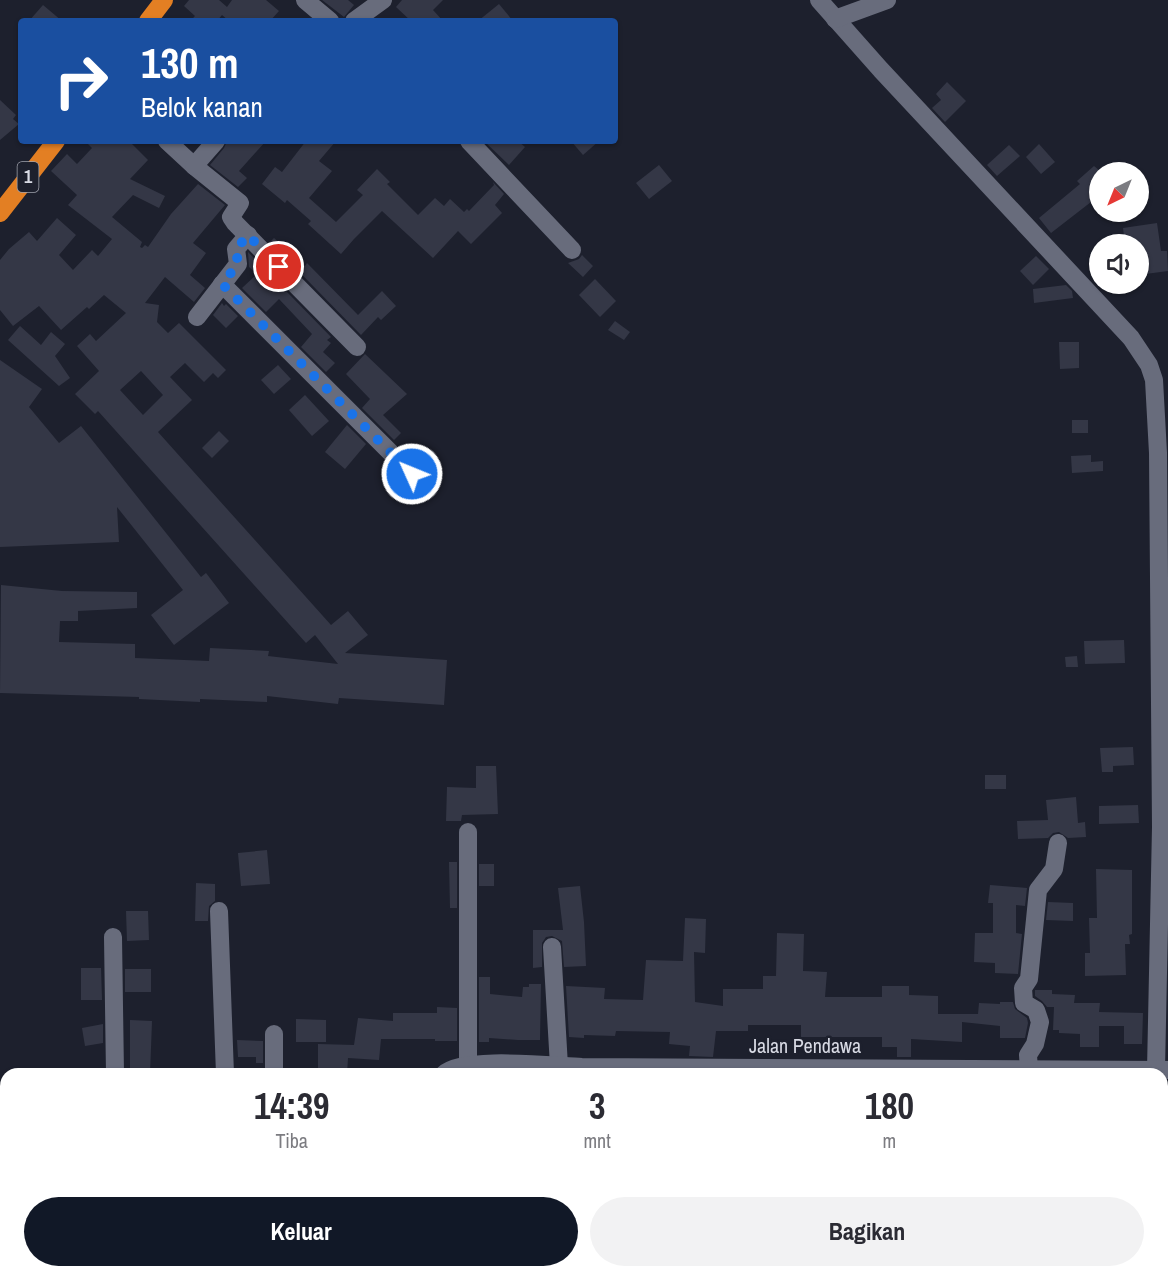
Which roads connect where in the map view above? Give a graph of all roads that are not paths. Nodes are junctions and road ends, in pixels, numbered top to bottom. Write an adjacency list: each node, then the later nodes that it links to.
1 (164, 0): 6 (highway)
2 (306, 0): 7 (street)
3 (383, 0): 8 (street)
4 (819, 0): 9 (street)
5 (887, 0): 9 (street)
6 (150, 18)
7 (327, 18)
8 (360, 18)
9 (835, 18): 22 (street)
10 (54, 144): 15 (highway, 1)
11 (170, 144): 14 (street)
12 (213, 144): 14 (street)
13 (472, 144): 17 (street)
14 (194, 166): 16 (street)
15 (0, 213)
16 (248, 235): 18 (street); 20 (street)
17 (572, 250)
18 (222, 284): 19 (street); 21 (street)
19 (197, 317)
20 (357, 347)
21 (412, 474)
22 (1164, 585): 37 (street)
23 (468, 832): 29 (street)
24 (1058, 843): 36 (street)
25 (219, 911): 32 (street)
26 (113, 938): 31 (street)
27 (552, 947): 30 (street)
28 (274, 1034): 33 (street)
29 (468, 1066): 30 (street, Jalan Pendawa); 34 (street, Jalan Pendawa)
30 (559, 1066): 35 (street, Jalan Pendawa)
31 (115, 1068)
32 (225, 1068)
33 (274, 1068)
34 (453, 1068)
35 (794, 1068)
36 (1029, 1068)
37 (1162, 1068)

